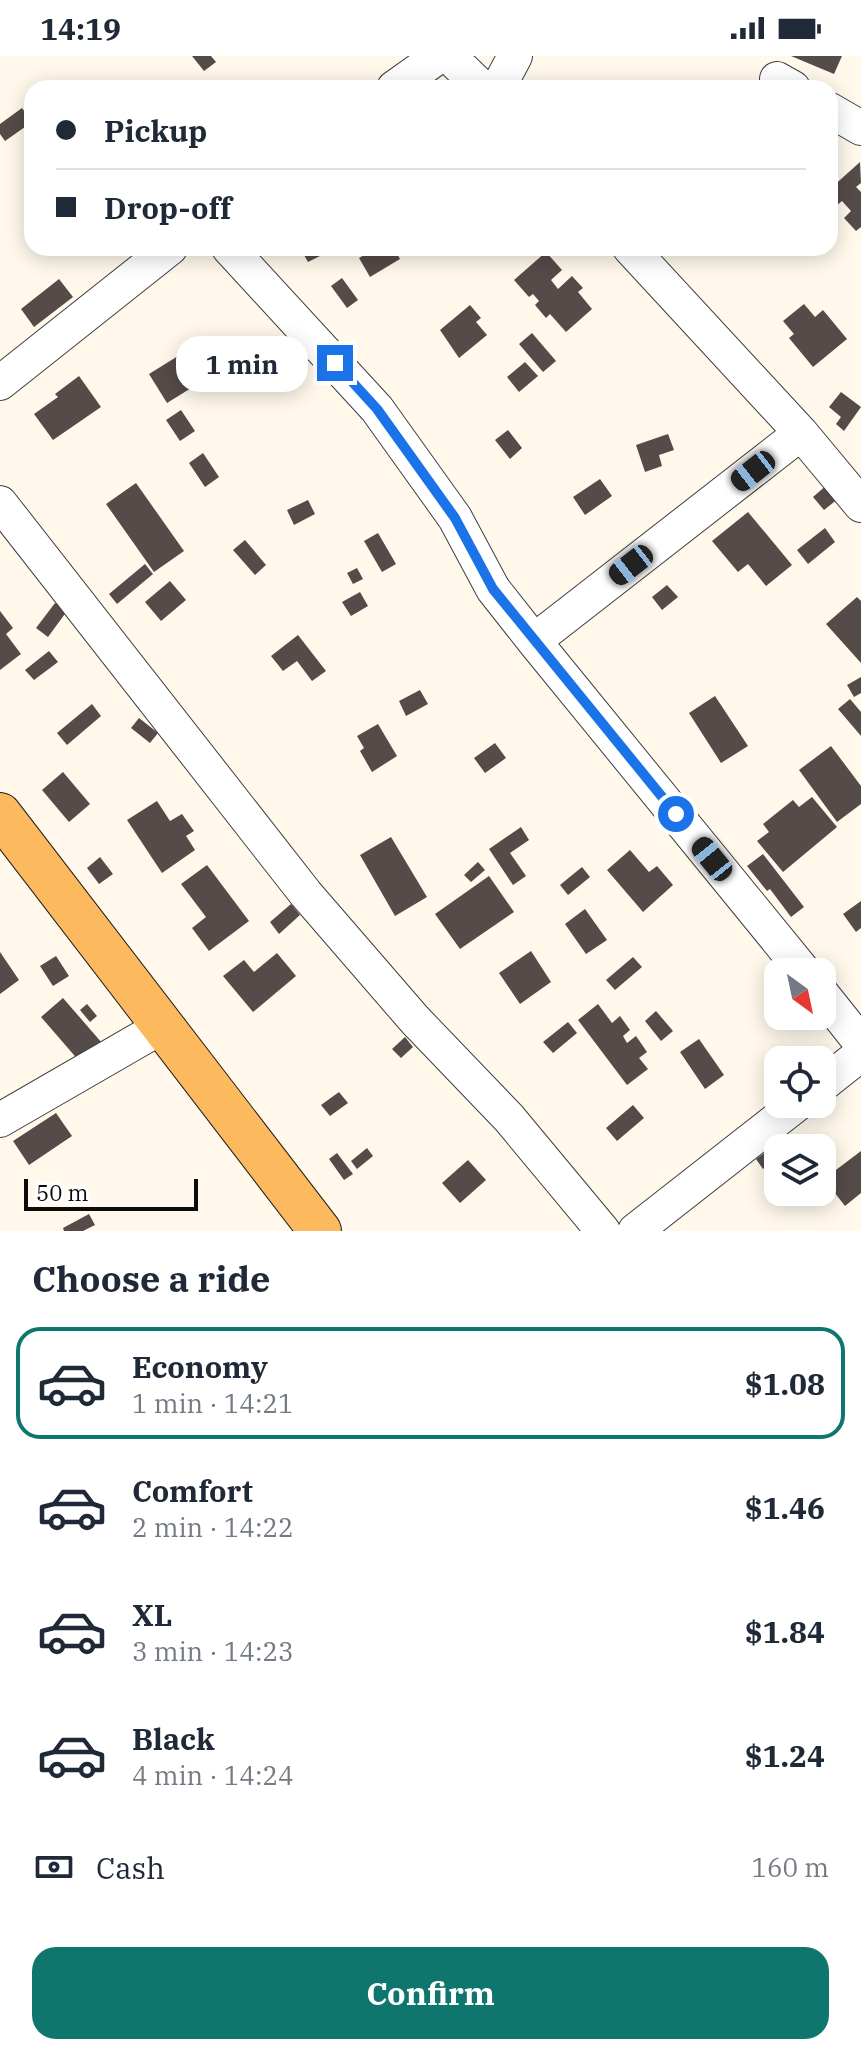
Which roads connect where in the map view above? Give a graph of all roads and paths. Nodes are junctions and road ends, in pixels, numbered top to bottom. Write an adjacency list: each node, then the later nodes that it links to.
1 (439, 56): 4 (street)
2 (449, 56): 5 (street)
3 (515, 56): 6 (street)
4 (405, 80)
5 (474, 80)
6 (502, 80)
7 (838, 115): 8 (street)
8 (861, 128)
9 (160, 256): 12 (street)
10 (236, 256): 16 (street)
11 (637, 256): 13 (street)
12 (0, 383)
13 (801, 433): 15 (street); 16 (street)
14 (0, 503): 27 (street)
15 (861, 505)
16 (534, 641): 18 (street)
17 (0, 814): 20 (main road)
18 (793, 958)
19 (836, 1012): 21 (street)
20 (163, 1026): 25 (street); 26 (main road)
21 (861, 1043)
22 (861, 1054): 23 (street)
23 (836, 1074)
24 (779, 1118): 28 (street)
25 (0, 1120)
26 (320, 1231)
27 (603, 1231)
28 (635, 1231)

